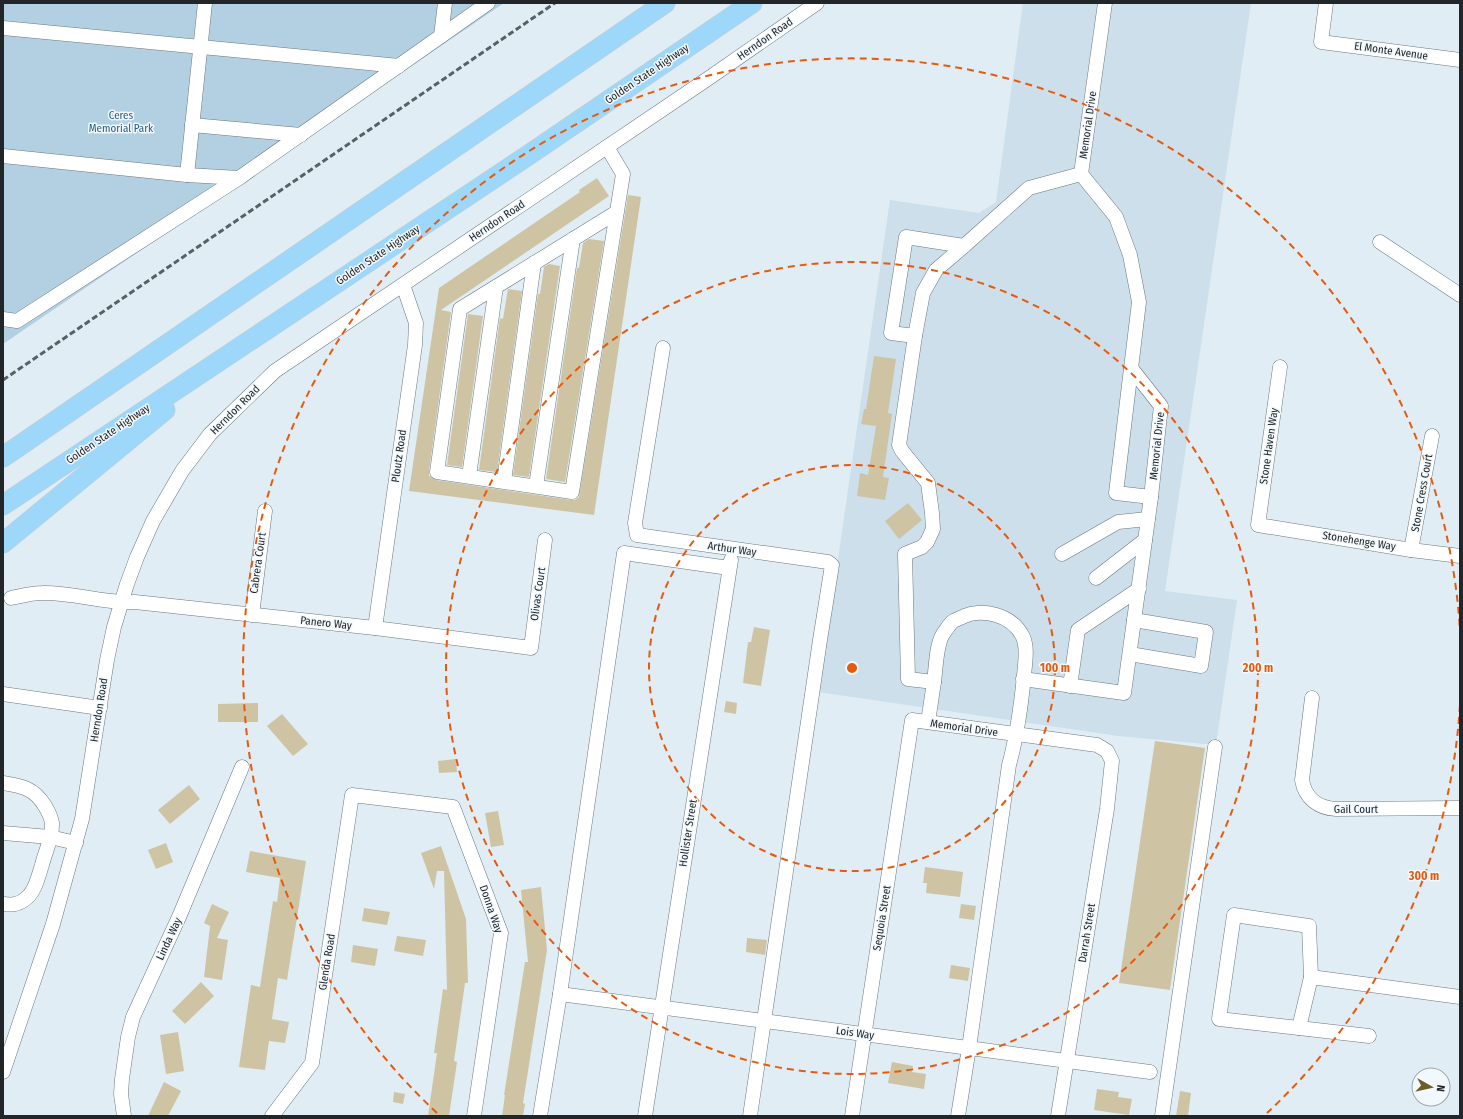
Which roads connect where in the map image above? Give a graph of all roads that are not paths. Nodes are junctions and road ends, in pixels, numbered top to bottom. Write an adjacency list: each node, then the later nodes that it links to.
1 (206, 3): 11 (street)
2 (444, 3): 10 (street)
3 (488, 3): 10 (street)
4 (665, 3): 36 (highway)
5 (752, 3): 31 (highway, Golden State Highway)
6 (817, 3): 16 (street, Herndon Road)
7 (1106, 3): 18 (street, Memorial Drive)
8 (1326, 3): 12 (street, El Monte Avenue)
9 (3, 28): 11 (street)
10 (441, 36): 13 (street)
11 (201, 47): 13 (street); 14 (street)
12 (1460, 60)
13 (399, 66): 15 (street)
14 (192, 125): 15 (street); 19 (street)
15 (301, 135): 20 (street)
16 (607, 147): 21 (street); 26 (street, Herndon Road)
17 (3, 156): 19 (street)
18 (1082, 174): 24 (street); 34 (street, Memorial Drive)
19 (187, 175): 20 (street)
20 (239, 178): 29 (street)
21 (617, 212): 22 (street); 39 (street)
22 (573, 239): 25 (street); 39 (street)
23 (1380, 242): 28 (street)
24 (964, 246): 30 (street); 30 (street)
25 (534, 263): 27 (street); 38 (street)
26 (403, 285): 56 (street, Herndon Road); 59 (street, Ploutz Road)
27 (496, 287): 37 (street); 37 (street)
28 (1460, 295)
29 (3, 319)
30 (915, 336): 63 (street)
31 (251, 339): 41 (highway, Golden State Highway); 47 (highway)
32 (663, 348): 48 (street, Arthur Way)
33 (1280, 366): 44 (street, Stone Haven Way)
34 (1131, 368): 40 (street, Memorial Drive); 40 (street)
35 (1432, 436): 49 (street, Stone Cress Court)
36 (3, 457)
37 (468, 476): 38 (street)
38 (504, 482): 39 (street)
39 (536, 486)
40 (1151, 498): 43 (street, Memorial Drive)
41 (3, 505)
42 (265, 511): 57 (street, Cabrera Court)
43 (1148, 519): 46 (street, Memorial Drive); 50 (street)
44 (1258, 525): 49 (street, Stonehenge Way)
45 (545, 540): 60 (street, Olivas Court)
46 (1145, 540): 53 (street); 54 (street, Memorial Drive)
47 (3, 543)
48 (732, 549): 52 (street, Hollister Street); 85 (street, Arthur Way)
49 (1411, 550): 51 (street, Stonehenge Way)
50 (1062, 554)
51 (1460, 556)
52 (729, 568): 82 (street); 84 (street, Hollister Street)
53 (1096, 578)
54 (1139, 589): 58 (street, Memorial Drive); 64 (street)
55 (11, 598): 56 (street, Panero Way)
56 (121, 603): 57 (street, Panero Way); 67 (street, Herndon Road)
57 (252, 615): 59 (street, Panero Way)
58 (1134, 620): 61 (street, Memorial Drive); 61 (street)
59 (375, 628): 60 (street, Panero Way)
60 (531, 648)
61 (1130, 654): 64 (street, Memorial Drive)
62 (1023, 679): 63 (street); 64 (street, Memorial Drive); 70 (street)
63 (934, 682): 69 (street)
64 (1070, 686)
65 (3, 694): 67 (street)
66 (1312, 698): 76 (street, Gail Court)
67 (100, 708): 79 (street, Herndon Road)
68 (912, 720): 69 (street, Memorial Drive); 87 (street, Sequoia Street)
69 (928, 722): 70 (street, Memorial Drive)
70 (1017, 735): 72 (street, Memorial Drive); 89 (street)
71 (1215, 747): 102 (street)
72 (1107, 751): 90 (street, Darrah Street)
73 (242, 767): 93 (street, Linda Way)
74 (3, 783): 78 (street)
75 (352, 795): 94 (street, Glenda Road); 95 (street, Donna Way)
76 (1460, 808)
77 (3, 833): 78 (street)
78 (50, 837): 79 (street); 80 (street)
79 (76, 843): 91 (street, Herndon Road)
80 (3, 904)
81 (1311, 977): 83 (street); 86 (street); 86 (street)
82 (560, 994): 84 (street, Lois Way); 96 (street)
83 (1460, 997)
84 (662, 1007): 85 (street, Lois Way); 97 (street, Hollister Street)
85 (764, 1020): 87 (street, Lois Way); 98 (street)
86 (1299, 1028): 88 (street)
87 (864, 1034): 89 (street, Lois Way); 99 (street, Sequoia Street)
88 (1369, 1036)
89 (969, 1048): 90 (street, Lois Way); 100 (street)
90 (1066, 1061): 92 (street, Lois Way); 101 (street, Darrah Street)
91 (3, 1072)
92 (1150, 1072)
93 (124, 1116)
94 (272, 1116)
95 (474, 1116)
96 (540, 1116)
97 (645, 1116)
98 (750, 1116)
99 (852, 1116)
100 (958, 1116)
101 (1058, 1116)
102 (1162, 1116)

